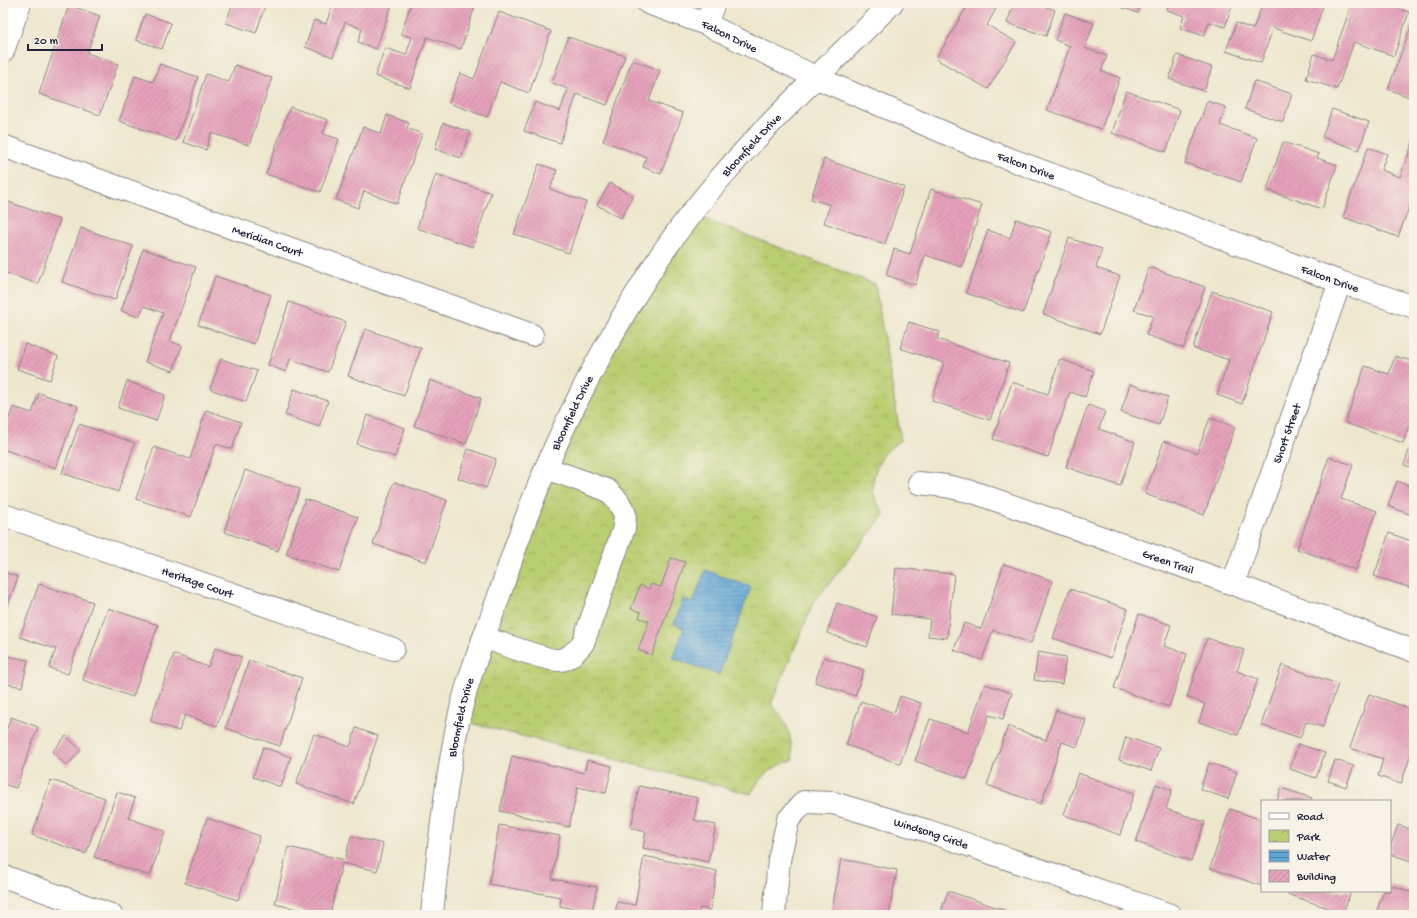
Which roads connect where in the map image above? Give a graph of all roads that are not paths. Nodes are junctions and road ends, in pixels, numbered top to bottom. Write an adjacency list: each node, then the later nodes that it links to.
1 (20, 3): 6 (street)
2 (648, 3): 5 (street, Falcon Drive)
3 (714, 3): 5 (street)
4 (892, 3): 7 (street, Bloomfield Drive)
5 (706, 24): 7 (street, Falcon Drive)
6 (3, 52)
7 (817, 78): 9 (street, Falcon Drive); 12 (street, Bloomfield Drive)
8 (3, 146): 11 (street, Meridian Court)
9 (1340, 282): 10 (street, Falcon Drive); 15 (street, Short Street)
10 (1414, 307)
11 (532, 335)
12 (546, 468): 16 (street, Bloomfield Drive); 16 (street)
13 (919, 483): 15 (street, Green Trail)
14 (3, 515): 17 (street, Heritage Court)
15 (1233, 584): 18 (street, Green Trail)
16 (484, 638): 21 (street, Bloomfield Drive)
17 (393, 649)
18 (1414, 651)
19 (3, 876): 20 (street)
20 (112, 915)
21 (432, 915)
22 (774, 915): 23 (street, Windsong Circle)
23 (1170, 915)

